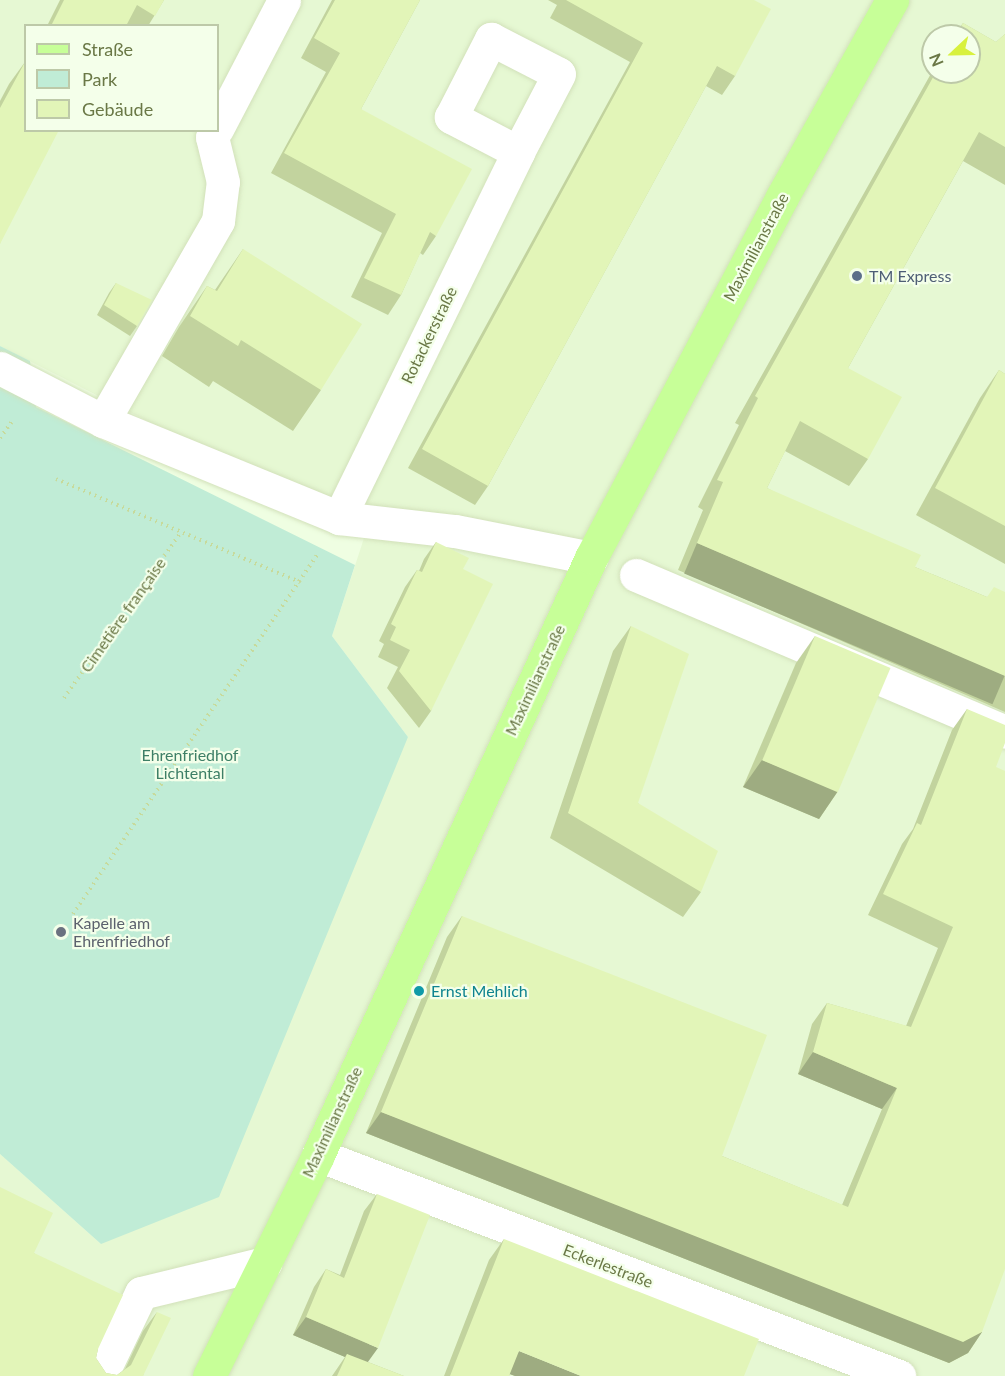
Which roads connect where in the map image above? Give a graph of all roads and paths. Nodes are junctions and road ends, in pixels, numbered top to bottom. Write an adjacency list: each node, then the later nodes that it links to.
1 (284, 0): 3 (street)
2 (892, 0): 11 (main road, Maximilianstraße)
3 (219, 118)
4 (212, 132): 7 (street)
5 (518, 152): 9 (street, Rotackerstraße)
6 (0, 368): 7 (street)
7 (103, 421): 9 (street)
8 (56, 479): 10 (path)
9 (339, 518): 11 (street); 13 (path)
10 (181, 532): 13 (path); 14 (path, Cimetière française)
11 (591, 558): 17 (main road, Maximilianstraße)
12 (636, 575): 15 (street)
13 (300, 582): 16 (path)
14 (64, 698)
15 (1005, 732)
16 (73, 914)
17 (318, 1155): 18 (main road, Maximilianstraße); 21 (street, Eckerlestraße)
18 (265, 1263): 19 (street); 20 (main road, Maximilianstraße)
19 (100, 1376)
20 (209, 1376)
21 (899, 1376)

